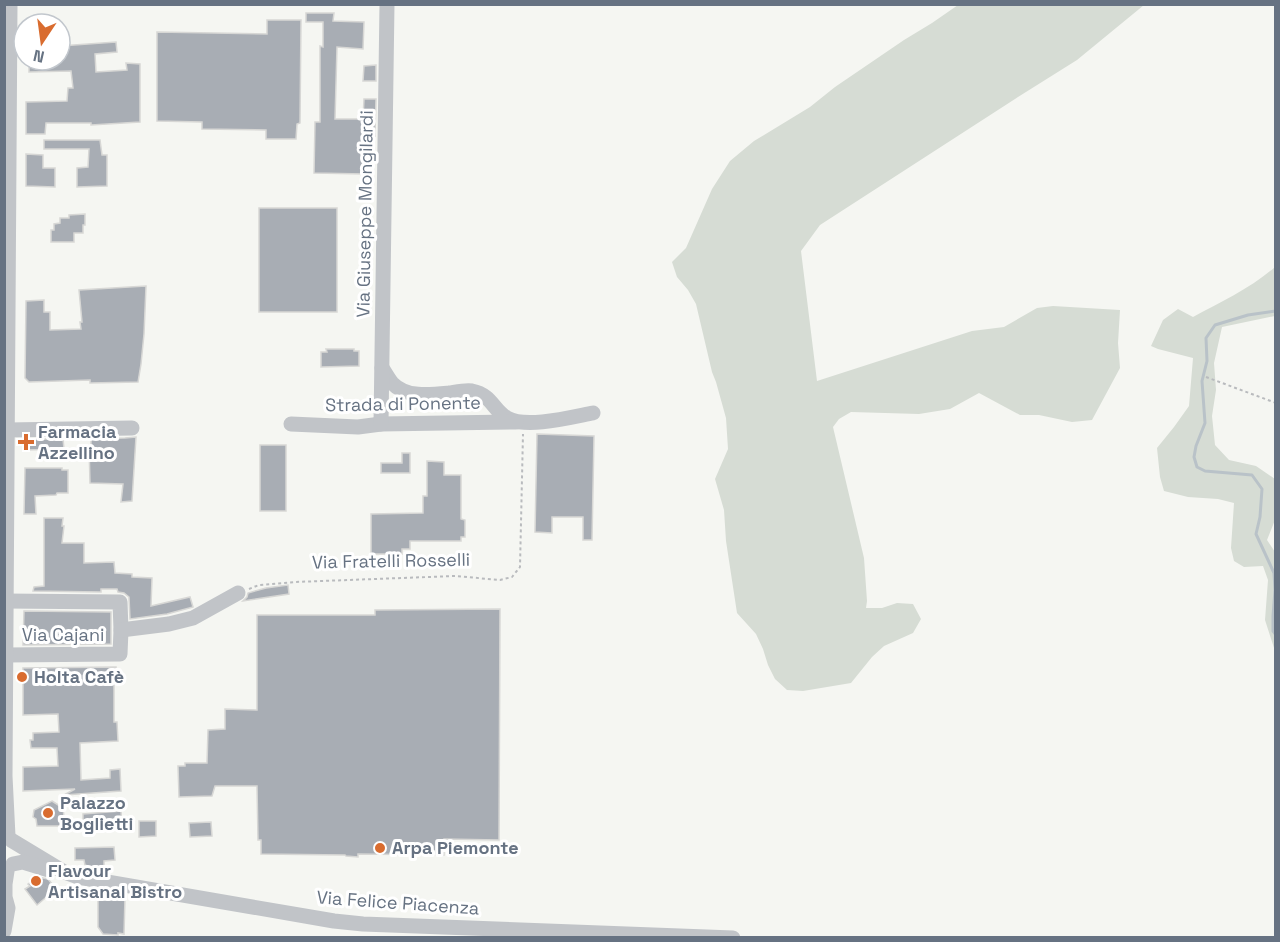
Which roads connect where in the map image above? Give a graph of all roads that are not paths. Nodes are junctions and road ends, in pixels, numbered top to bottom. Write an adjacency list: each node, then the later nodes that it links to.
1 (10, 4): 3 (street)
2 (387, 4): 7 (street, Via Giuseppe Mongilardi)
3 (7, 108): 4 (street)
4 (7, 212): 5 (street)
5 (7, 287): 6 (street)
6 (6, 347): 8 (street)
7 (381, 368): 10 (street, Strada di Ponente); 12 (street, Via Giuseppe Mongilardi)
8 (6, 387): 14 (street)
9 (593, 413): 10 (street, Strada di Ponente)
10 (519, 422): 12 (street, Strada di Ponente)
11 (291, 424): 12 (street, Strada di Ponente)
12 (381, 424)
13 (132, 428): 14 (street)
14 (7, 430): 16 (street)
15 (238, 593): 17 (street)
16 (5, 601): 17 (street); 18 (street)
17 (121, 630): 18 (street, Via Cajani)
18 (6, 655): 19 (street)
19 (5, 777): 20 (street)
20 (8, 837): 21 (street); 22 (street, Via Felice Piacenza)
21 (8, 869): 22 (street, Via Felice Piacenza); 23 (street)
22 (64, 872): 24 (street, Via Felice Piacenza)
23 (4, 931)
24 (733, 938)

